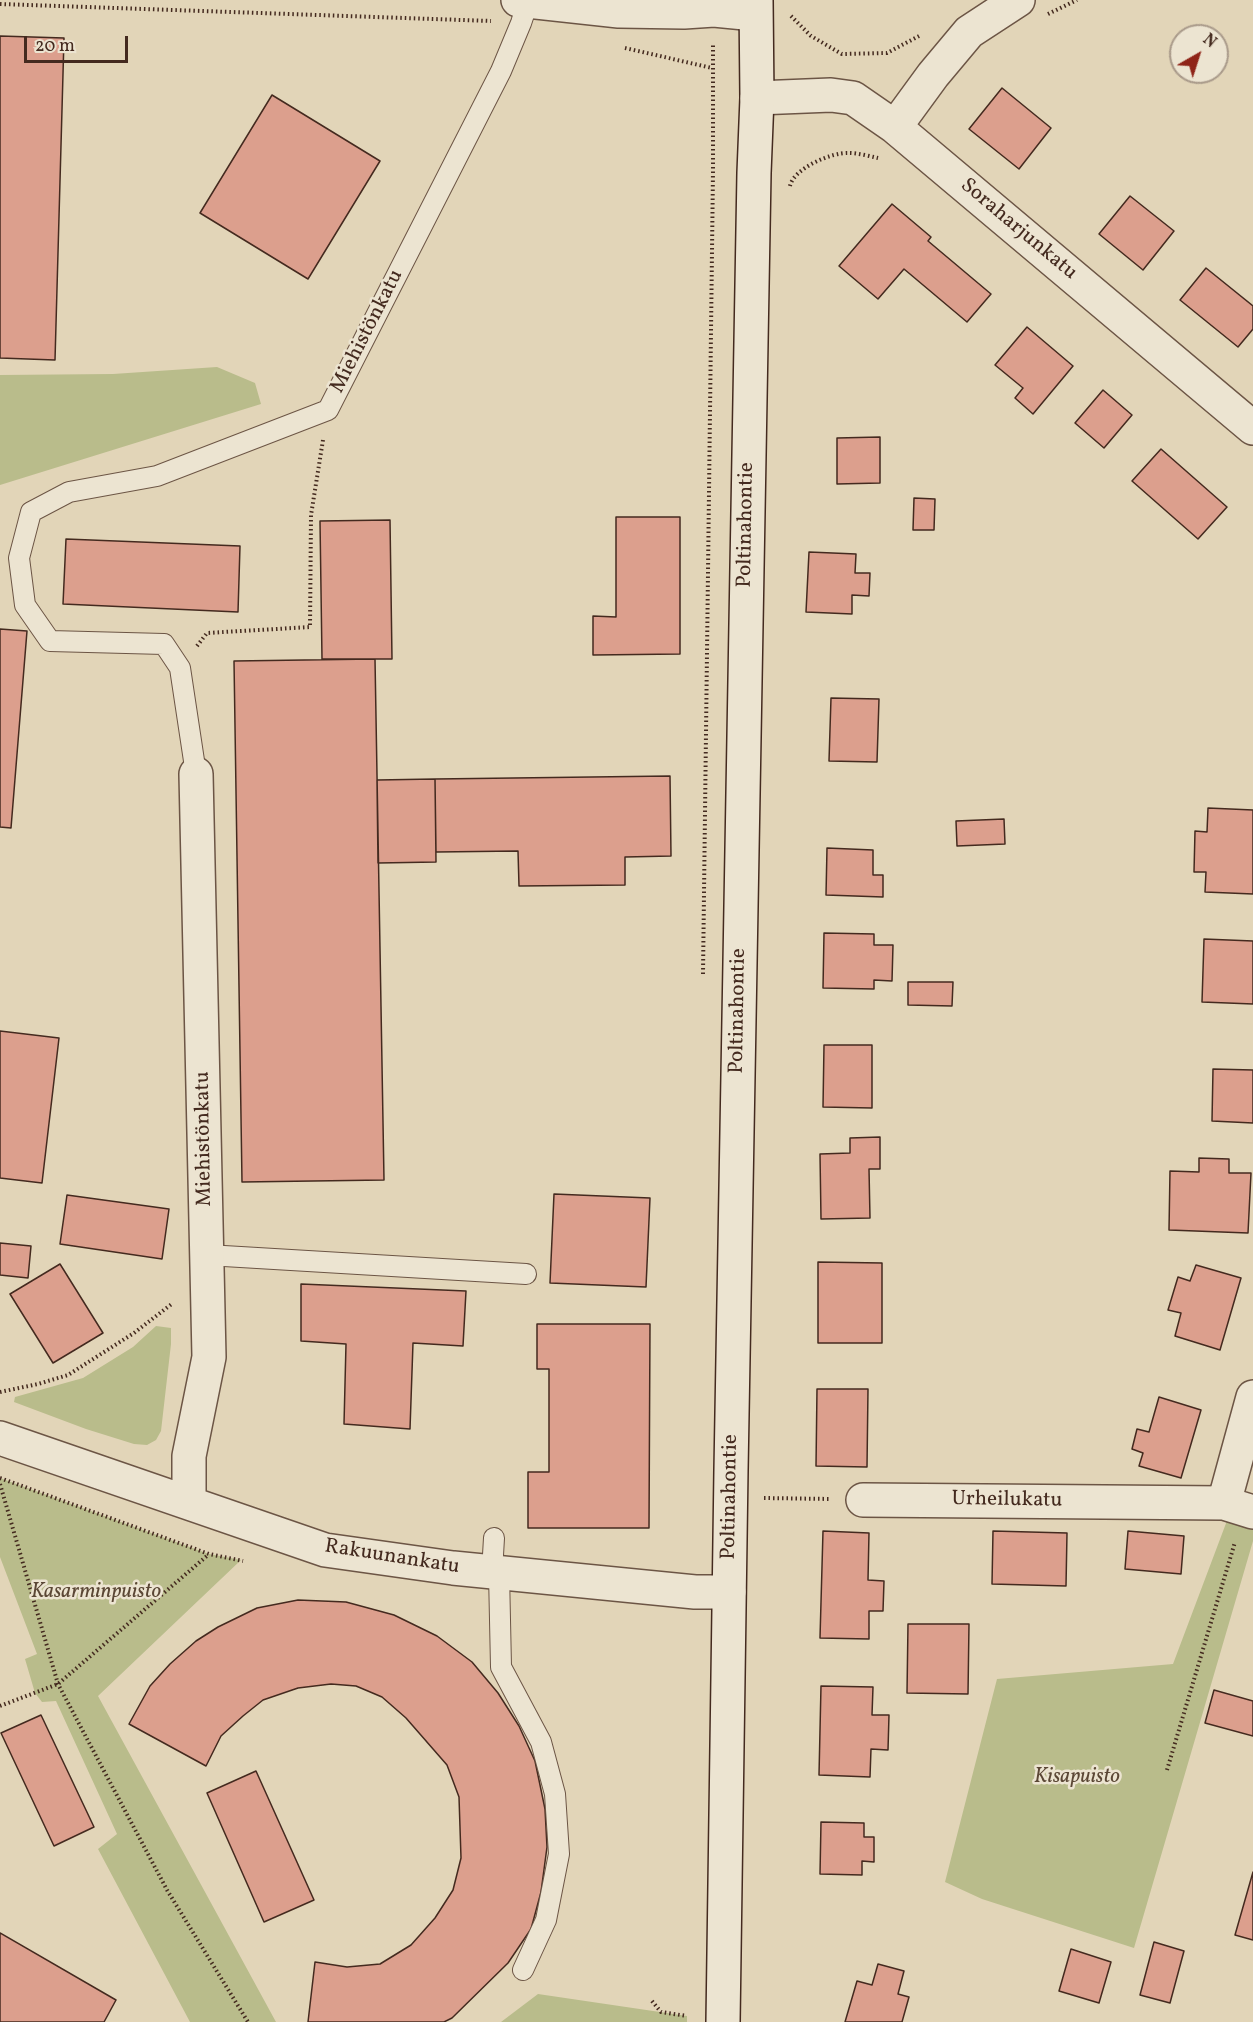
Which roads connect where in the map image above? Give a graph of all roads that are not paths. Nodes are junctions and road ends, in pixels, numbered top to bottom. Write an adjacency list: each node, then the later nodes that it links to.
1 (1018, 0): 6 (street)
2 (620, 5): 3 (street); 4 (street)
3 (755, 7): 5 (street, Poltinahontie)
4 (522, 8): 8 (lane, Miehistönkatu)
5 (757, 98): 6 (street, Soraharjunkatu); 18 (street, Poltinahontie)
6 (895, 127): 7 (street, Soraharjunkatu)
7 (1253, 428)
8 (196, 774): 9 (street, Miehistönkatu)
9 (207, 1255): 10 (lane); 14 (street, Miehistönkatu)
10 (526, 1274)
11 (1253, 1398): 15 (street)
12 (0, 1438): 14 (street, Rakuunankatu)
13 (863, 1500): 15 (street, Urheilukatu)
14 (189, 1503): 17 (street, Rakuunankatu)
15 (1241, 1508)
16 (494, 1538): 17 (lane)
17 (496, 1573): 18 (street, Rakuunankatu); 19 (lane)
18 (729, 1592): 20 (street, Poltinahontie)
19 (524, 1970)
20 (723, 2022)

